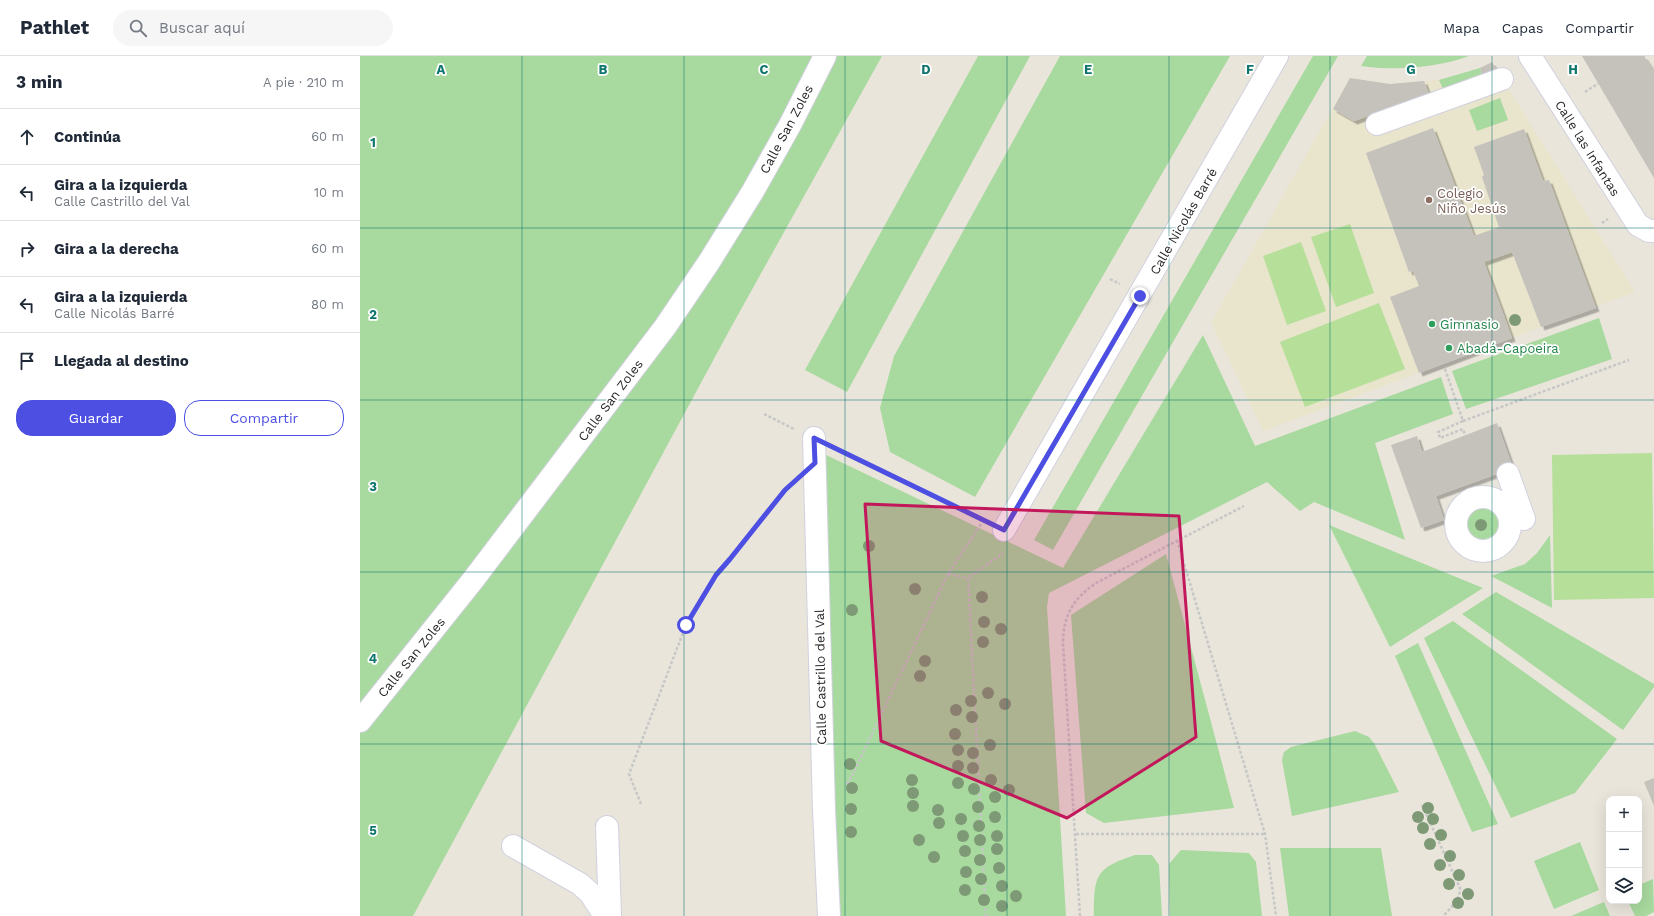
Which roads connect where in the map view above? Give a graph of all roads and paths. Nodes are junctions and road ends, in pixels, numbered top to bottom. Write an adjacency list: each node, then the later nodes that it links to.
1 (825, 56): 25 (street, Calle San Zoles)
2 (1277, 56): 20 (street, Calle Nicolás Barré)
3 (1530, 56): 8 (street, Calle las Infantas)
4 (1502, 79): 7 (street)
5 (1599, 83): 6 (path)
6 (1585, 92)
7 (1377, 124)
8 (1654, 231)
9 (1629, 360): 12 (path)
10 (1445, 369): 12 (path)
11 (764, 414): 14 (path)
12 (1464, 421): 13 (path)
13 (1465, 435)
14 (814, 438): 15 (street, Calle Castrillo del Val); 19 (path)
15 (815, 463): 26 (path); 28 (street, Calle Castrillo del Val)
16 (1508, 474): 18 (street)
17 (1244, 506): 21 (path)
18 (1524, 519)
19 (984, 520): 20 (path); 23 (path)
20 (1004, 530)
21 (1178, 540): 30 (path); 31 (path)
22 (1004, 553): 24 (path)
23 (948, 574): 24 (path); 28 (path)
24 (968, 578): 36 (path)
25 (360, 721)
26 (641, 804)
27 (1422, 805): 39 (path)
28 (824, 810): 35 (street, Calle Castrillo del Val)
29 (607, 827): 34 (street)
30 (1076, 834): 31 (path); 37 (path)
31 (1265, 834): 38 (path)
32 (513, 846): 33 (street)
33 (605, 916)
34 (610, 916)
35 (828, 916)
36 (986, 916)
37 (1080, 916)
38 (1276, 916)
39 (1442, 916)

